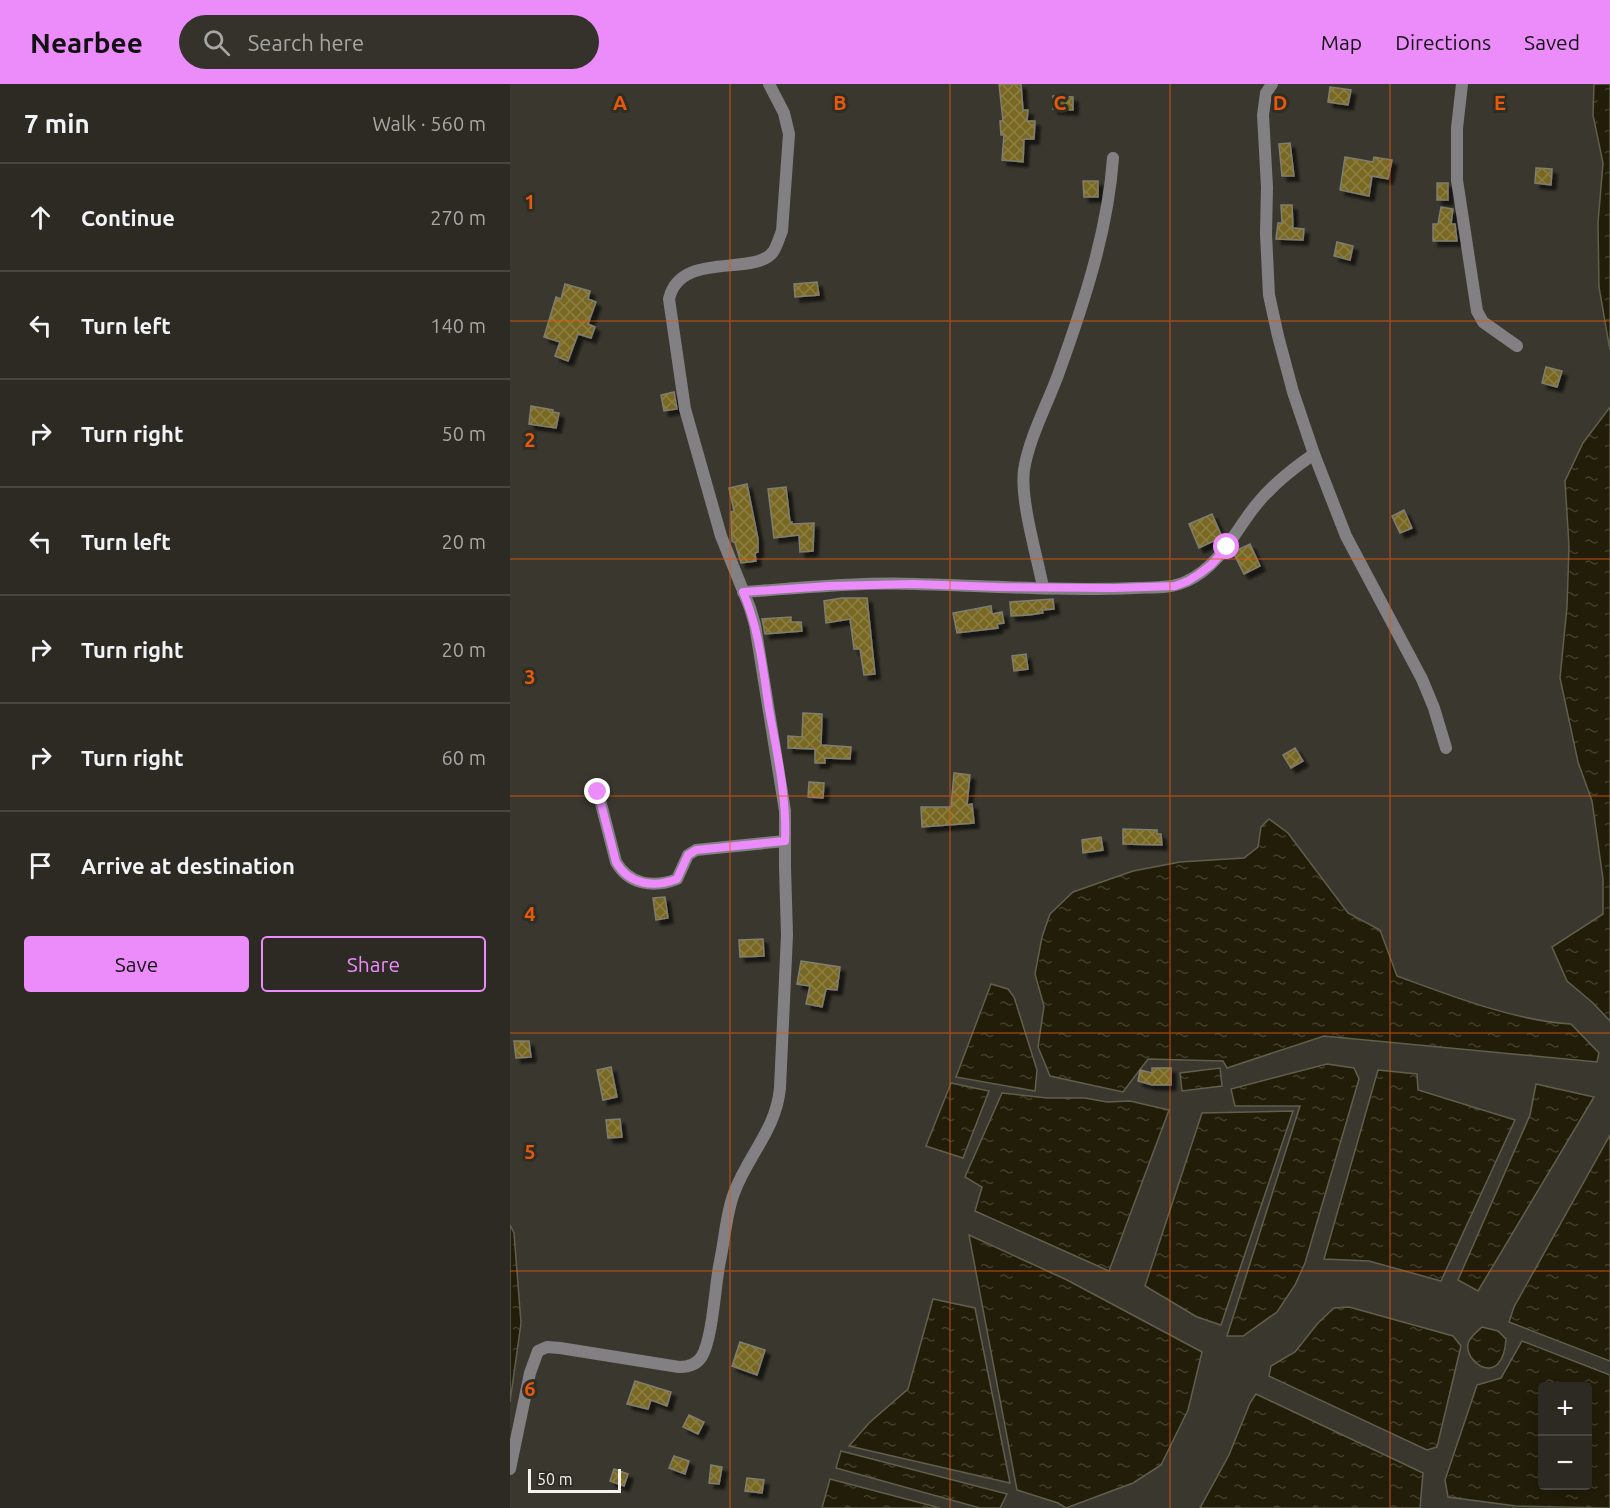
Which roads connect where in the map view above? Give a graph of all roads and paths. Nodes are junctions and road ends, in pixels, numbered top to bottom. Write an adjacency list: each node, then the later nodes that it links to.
1 (770, 84): 8 (street)
2 (1272, 84): 6 (street)
3 (1462, 84): 5 (street)
4 (1113, 158): 7 (street)
5 (1517, 346)
6 (1314, 454): 7 (street); 9 (street)
7 (1043, 587): 8 (street)
8 (743, 592): 11 (street)
9 (1446, 748)
10 (598, 792): 11 (street)
11 (785, 841): 12 (street)
12 (510, 1469)

